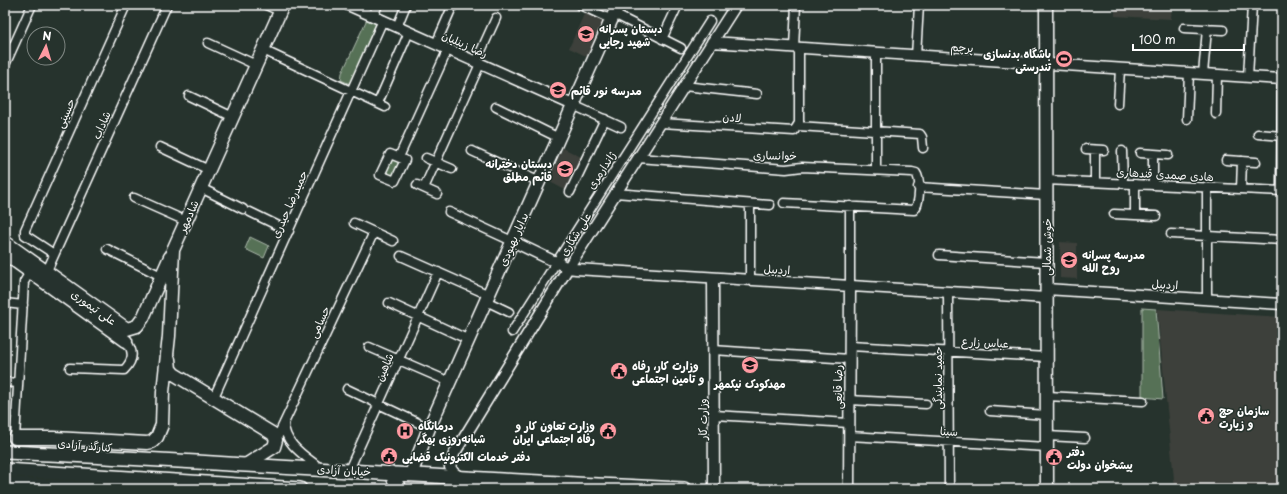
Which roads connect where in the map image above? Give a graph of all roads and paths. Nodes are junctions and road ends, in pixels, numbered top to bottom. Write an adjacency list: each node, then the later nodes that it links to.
1 (32, 5): 39 (street)
2 (126, 5): 122 (street, حسینی)
3 (167, 5): 122 (street, شاداب)
4 (266, 5): 16 (street)
5 (348, 5): 18 (street, رضا زینلیان)
6 (378, 5): 18 (street)
7 (406, 5): 22 (street)
8 (452, 5): 30 (street)
9 (580, 5): 17 (street)
10 (678, 5): 27 (street)
11 (736, 5): 28 (street, علی شکاری)
12 (796, 5): 32 (street)
13 (919, 5): 36 (street)
14 (1046, 5): 38 (main road, خوش شمالی)
15 (1252, 5): 45 (street)
16 (282, 8): 34 (main road, شادمهر)
17 (615, 13): 27 (street); 52 (main road, بدایار بهبودی)
18 (373, 16): 20 (street, رضا زینلیان)
19 (496, 18): 37 (street)
20 (383, 20): 22 (street, رضا زینلیان); 48 (street, حمیدرضا حیدری)
21 (710, 21): 125 (street, ژاندارمری)
22 (397, 27): 26 (street, رضا زینلیان)
23 (1184, 28): 24 (street)
24 (1207, 29): 25 (street); 43 (street)
25 (1223, 30)
26 (409, 32): 30 (street, رضا زینلیان); 48 (street)
27 (662, 39): 31 (street)
28 (712, 42): 32 (street, پرچم); 47 (street, علی شکاری)
29 (208, 43): 40 (street)
30 (436, 44): 33 (street, رضا زینلیان)
31 (681, 48)
32 (796, 48): 35 (street, پرچم); 59 (street)
33 (448, 49): 37 (street, رضا زینلیان); 75 (street)
34 (263, 50): 40 (main road, شادمهر); 48 (street)
35 (876, 53): 36 (street, پرچم); 61 (street)
36 (916, 56): 38 (street, پرچم)
37 (478, 63): 52 (street, رضا زینلیان); 80 (street)
38 (1046, 64): 41 (street, پرچم); 85 (main road, خوش شمالی)
39 (5, 65)
40 (256, 65): 55 (main road, شادمهر)
41 (1120, 69): 42 (street, پرچم); 51 (street)
42 (1189, 73): 43 (street, پرچم); 57 (street)
43 (1203, 74): 44 (street, پرچم)
44 (1217, 75): 45 (street, پرچم); 54 (street)
45 (1248, 77): 46 (street, پرچم)
46 (1282, 79): 63 (street)
47 (684, 86): 49 (street); 58 (street, علی شکاری)
48 (352, 91): 111 (street, حمیدرضا حیدری)
49 (757, 94)
50 (189, 96): 55 (street)
51 (1118, 104)
52 (573, 105): 56 (street); 64 (main road, بدایار بهبودی)
53 (496, 107): 64 (street)
54 (1216, 114)
55 (233, 117): 82 (main road, شادمهر)
56 (604, 119): 60 (street); 96 (street)
57 (1188, 119)
58 (661, 123): 59 (street, لادن); 77 (street, علی شکاری)
59 (798, 126): 61 (street)
60 (621, 127)
61 (876, 131): 66 (street); 84 (street)
62 (1258, 134): 63 (street)
63 (1282, 136): 95 (street)
64 (559, 138): 86 (main road, بدایار بهبودی)
65 (160, 147): 82 (street)
66 (923, 148)
67 (1086, 149): 68 (street)
68 (1095, 150): 69 (street); 87 (street)
69 (1104, 150)
70 (472, 151): 86 (street)
71 (1122, 151): 88 (street)
72 (1140, 153): 73 (street)
73 (1154, 154): 74 (street); 90 (street)
74 (1168, 155)
75 (399, 157)
76 (426, 158): 80 (street)
77 (638, 158): 84 (street, خوانساری); 97 (street, علی شکاری)
78 (1226, 160): 79 (street)
79 (1242, 161): 81 (street); 94 (street)
80 (436, 162): 83 (street); 98 (street)
81 (1256, 162)
82 (209, 170): 92 (main road, شادمهر)
83 (452, 170)
84 (876, 170): 91 (street, خوانساری)
85 (1046, 180): 87 (street, هادی صمدی قندهاری); 99 (main road, خوش شمالی)
86 (540, 182): 117 (main road, بدایار بهبودی)
87 (1095, 182): 88 (street, هادی صمدی قندهاری)
88 (1123, 183): 89 (street, هادی صمدی قندهاری)
89 (1135, 184): 90 (street, هادی صمدی قندهاری); 107 (street)
90 (1153, 185): 93 (street, هادی صمدی قندهاری)
91 (918, 187): 99 (street); 104 (street)
92 (201, 188): 109 (main road, شادمهر); 111 (street)
93 (1208, 188): 94 (street, هادی صمدی قندهاری); 114 (street)
94 (1242, 189): 95 (street, هادی صمدی قندهاری)
95 (1282, 191)
96 (570, 192)
97 (615, 193): 102 (street); 127 (street, علی شکاری)
98 (437, 194)
99 (1046, 195): 126 (main road, خوش شمالی)
100 (134, 198): 109 (street)
101 (784, 203): 104 (street)
102 (750, 204): 103 (street); 133 (street)
103 (770, 205)
104 (850, 206): 134 (street)
105 (449, 212): 117 (street)
106 (1114, 214): 107 (street)
107 (1135, 215): 108 (street)
108 (1156, 216)
109 (186, 221): 120 (main road, شادمهر)
110 (354, 223): 112 (street)
111 (289, 231): 162 (street, حمیدرضا حیدری)
112 (374, 232): 116 (street); 170 (street, حسامی)
113 (1171, 234): 114 (street)
114 (1207, 236): 115 (street); 138 (street)
115 (1282, 240)
116 (393, 241)
117 (512, 241): 125 (street, اردبیل); 137 (main road, بدایار بهبودی)
118 (5, 242): 129 (main road, علی تیموری)
119 (106, 249): 130 (street)
120 (173, 250): 130 (main road, علی تیموری); 151 (main road, شادمهر)
121 (5, 254): 131 (main road, علی تیموری)
122 (54, 254): 129 (street, شاداب)
123 (939, 255): 126 (street)
124 (401, 256): 128 (street)
125 (555, 262): 127 (street, اردبیل); 145 (street, ژاندارمری)
126 (1046, 262): 136 (main road, خوش شمالی)
127 (568, 268): 132 (street, اردبیل); 188 (street, علی شکاری)
128 (438, 272): 137 (street); 144 (street, شاهین)
129 (43, 276): 130 (main road, علی تیموری); 131 (main road, علی تیموری); 147 (main road, علی تیموری)
130 (161, 276)
131 (27, 277): 141 (street)
132 (713, 278): 133 (street, اردبیل); 150 (street, وزارت کار)
133 (750, 280): 134 (street, اردبیل)
134 (850, 286): 135 (street, اردبیل); 148 (street, رضا قانعی)
135 (948, 292): 136 (street, اردبیل); 152 (street, حمید نمایندگی)
136 (1046, 294): 138 (street, اردبیل); 153 (main road, خوش شمالی)
137 (487, 298): 143 (street); 146 (main road, بدایار بهبودی)
138 (1207, 299): 142 (street, اردبیل)
139 (5, 303): 141 (street)
140 (389, 303): 144 (street)
141 (23, 304): 159 (street)
142 (1282, 304)
143 (509, 312)
144 (418, 316): 146 (street); 155 (street, شاهین)
145 (512, 332)
146 (469, 340): 158 (main road, بدایار بهبودی)
147 (126, 341): 156 (street)
148 (850, 346): 152 (street, عباس زارع); 154 (street, رضا قانعی)
149 (369, 347): 155 (street)
150 (713, 350): 154 (street); 168 (street, وزارت کار)
151 (168, 352): 162 (main road); 177 (main road, شادمهر)
152 (948, 352): 153 (street, عباس زارع); 178 (street, حمید نمایندگی)
153 (1046, 357): 161 (main road, خوش شمالی)
154 (850, 359): 163 (street, رضا قانعی)
155 (399, 360): 158 (street); 165 (street, شاهین)
156 (70, 368)
157 (5, 382): 159 (street)
158 (450, 382): 172 (main road, بدایار بهبودی)
159 (18, 383): 174 (street)
160 (347, 389): 165 (street)
161 (1046, 396): 164 (street); 169 (main road, خوش شمالی)
162 (214, 397): 176 (main road)
163 (849, 400): 166 (street); 171 (street, رضا قانعی)
164 (1143, 401)
165 (379, 404): 172 (street); 185 (street, شاهین)
166 (926, 404)
167 (990, 411): 169 (street)
168 (714, 415): 171 (street); 197 (street, وزارت کار)
169 (1047, 415): 179 (main road, خوش شمالی)
170 (284, 422): 176 (street, حسامی); 183 (street)
171 (849, 422): 173 (street, رضا قانعی)
172 (429, 428): 187 (main road, بدایار بهبودی)
173 (849, 436): 178 (street, سینا); 198 (street, رضا قانعی)
174 (10, 438): 177 (main road, کنارگذر آزادی); 181 (main road, کنارگذر آزادی)
175 (1084, 438): 179 (street, سینا)
176 (276, 440): 182 (main road)
177 (152, 442)
178 (949, 442): 179 (street, سینا); 199 (street, حمید نمایندگی)
179 (1047, 442): 200 (main road, خوش شمالی)
180 (5, 452): 181 (main road, خیابان آزادی)
181 (154, 458): 182 (main road, خیابان آزادی)
182 (247, 464): 183 (main road, خیابان آزادی)
183 (321, 468): 185 (main road, خیابان آزادی)
184 (5, 470): 190 (main road)
185 (349, 470): 186 (main road, خیابان آزادی)
186 (391, 473): 187 (main road, خیابان آزادی); 194 (main road)
187 (411, 474): 188 (main road, خیابان آزادی); 195 (main road)
188 (460, 477): 196 (main road, خیابان آزادی)
189 (5, 481): 191 (main road)
190 (198, 482): 191 (main road); 192 (main road)
191 (120, 488)
192 (282, 488): 193 (main road)
193 (300, 489)
194 (399, 489)
195 (405, 489)
196 (684, 489)
197 (714, 489)
198 (849, 489)
199 (949, 489)
200 (1047, 489)

